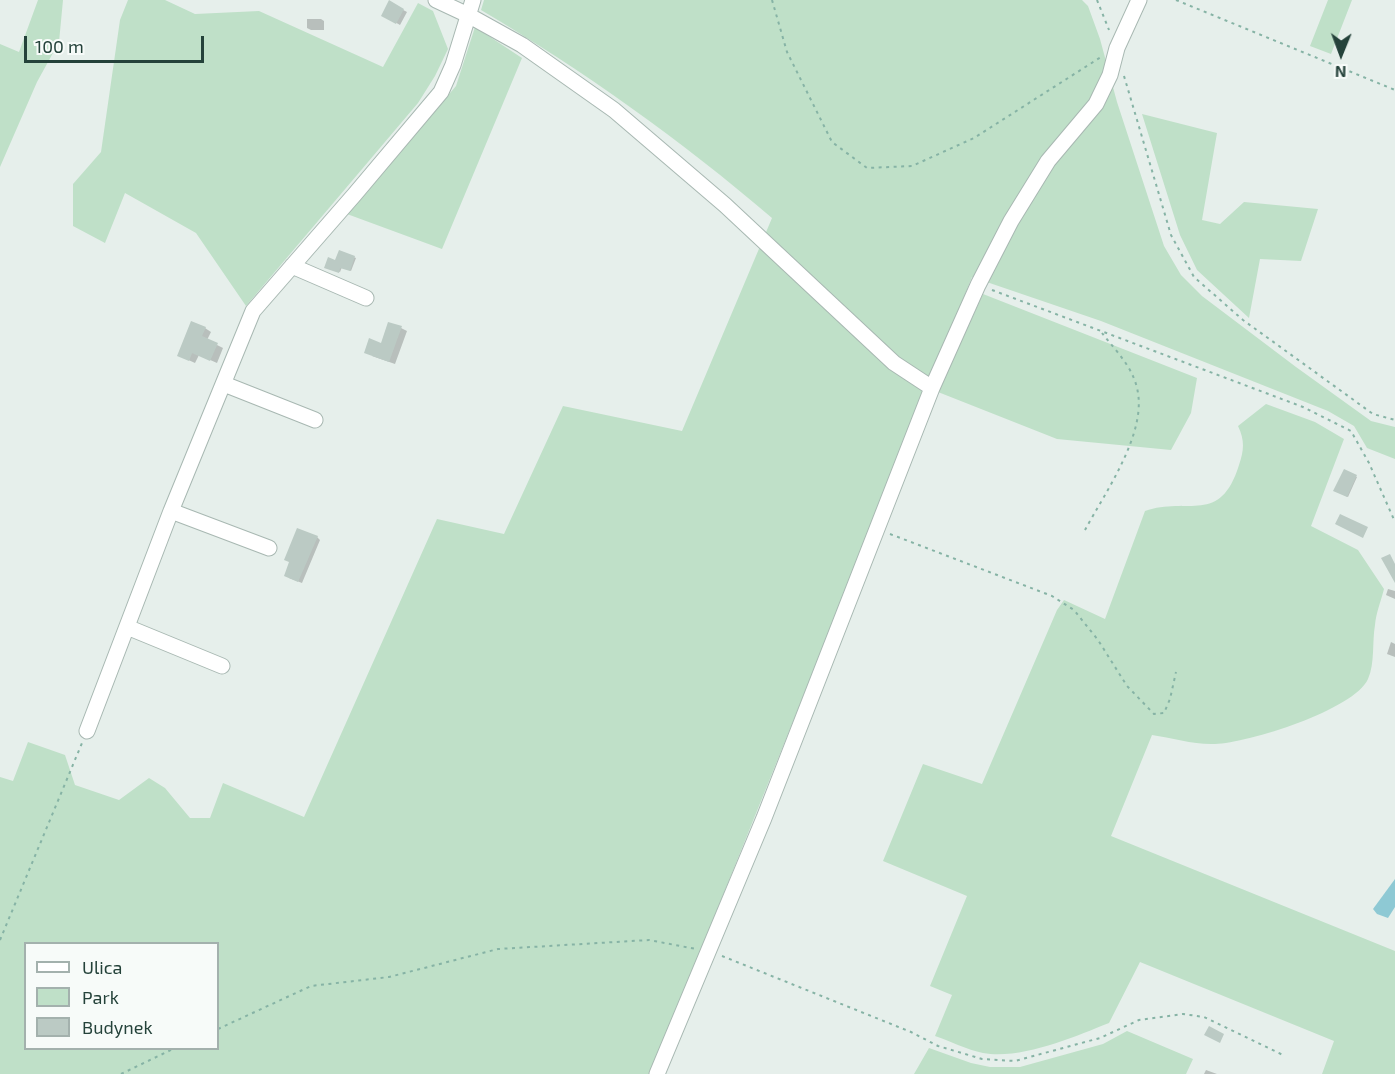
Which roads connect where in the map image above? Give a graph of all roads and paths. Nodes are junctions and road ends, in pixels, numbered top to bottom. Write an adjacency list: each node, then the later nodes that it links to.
1 (436, 0): 6 (street)
2 (772, 0): 7 (path)
3 (1097, 0): 7 (path)
4 (1139, 0): 7 (street)
5 (1176, 0): 9 (path)
6 (470, 7): 10 (street); 15 (street)
7 (1117, 48): 11 (street)
8 (1123, 71): 17 (path)
9 (1395, 90)
10 (292, 266): 12 (street); 14 (street)
11 (978, 285): 13 (path); 15 (street)
12 (366, 298)
13 (1100, 331): 19 (path); 21 (path)
14 (224, 384): 16 (street); 18 (street)
15 (932, 388): 20 (street)
16 (315, 420)
17 (1395, 420)
18 (171, 511): 22 (street); 23 (street)
19 (1395, 522)
20 (876, 528): 25 (path); 30 (street)
21 (1085, 530)
22 (268, 548)
23 (127, 627): 24 (street); 26 (street)
24 (222, 666)
25 (1176, 672)
26 (87, 731): 28 (path)
27 (0, 922): 28 (path)
28 (6, 925): 29 (path)
29 (0, 940)
30 (708, 951): 31 (path); 33 (path); 35 (street)
31 (219, 1029)
32 (171, 1050): 34 (path)
33 (1285, 1056)
34 (121, 1074)
35 (657, 1074)

